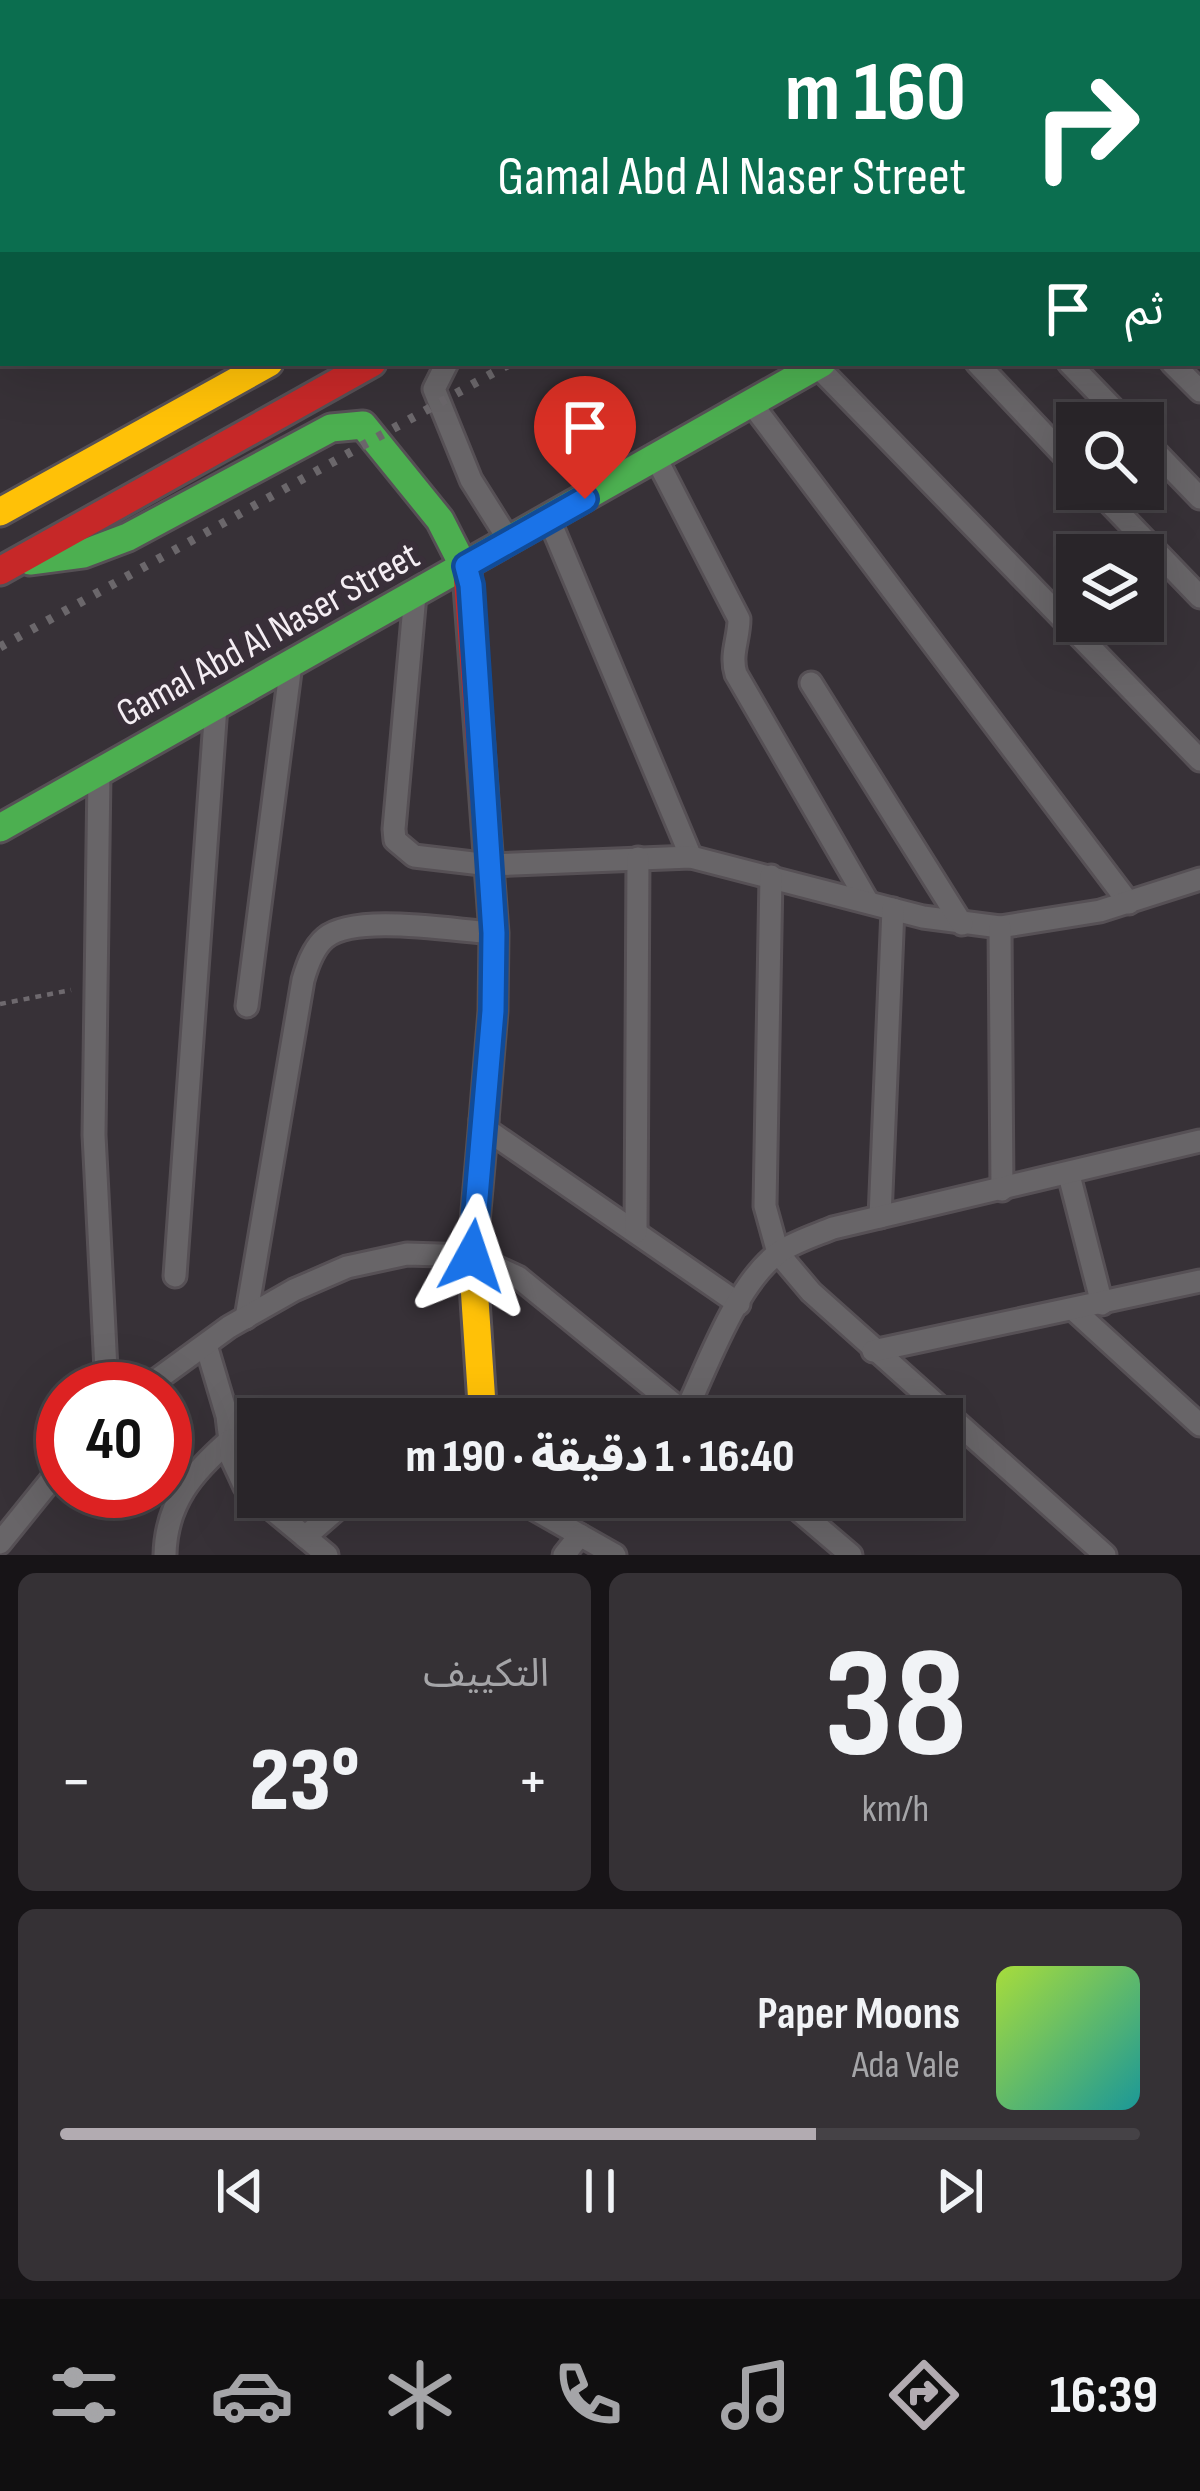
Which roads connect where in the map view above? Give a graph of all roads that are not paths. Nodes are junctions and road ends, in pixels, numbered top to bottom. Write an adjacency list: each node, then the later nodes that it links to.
1 (263, 366): 17 (main road)
2 (367, 366): 21 (main road)
3 (445, 366): 19 (street)
4 (816, 366): 11 (main road, Gamal Abd Al Naser Street)
5 (821, 366): 27 (street)
6 (980, 366): 12 (street)
7 (1072, 366): 10 (street)
8 (1175, 366): 9 (street)
9 (1200, 391)
10 (1107, 402)
11 (751, 404): 13 (main road, Gamal Abd Al Naser Street); 36 (street)
12 (1056, 447)
13 (656, 458): 18 (main road, Gamal Abd Al Naser Street); 35 (street)
14 (1164, 461): 15 (street)
15 (1200, 498)
16 (1116, 510): 23 (street)
17 (0, 512)
18 (549, 519): 19 (main road, Gamal Abd Al Naser Street); 30 (street)
19 (504, 532): 20 (main road, Gamal Abd Al Naser Street)
20 (461, 556): 21 (main road); 22 (main road, Gamal Abd Al Naser Street); 32 (main road)
21 (6, 567)
22 (415, 595): 24 (main road, Gamal Abd Al Naser Street); 32 (street)
23 (1200, 597)
24 (291, 664): 26 (main road, Gamal Abd Al Naser Street); 41 (street)
25 (811, 683): 38 (street)
26 (216, 706): 28 (main road, Gamal Abd Al Naser Street); 50 (street)
27 (1200, 760)
28 (99, 772): 29 (main road, Gamal Abd Al Naser Street); 58 (street)
29 (0, 828)
30 (691, 857): 31 (street); 33 (street)
31 (638, 858): 32 (street); 47 (street)
32 (490, 865): 40 (main road)
33 (771, 876): 35 (street); 48 (street)
34 (1200, 879): 36 (street)
35 (868, 902): 37 (street)
36 (1129, 903): 39 (street)
37 (893, 909): 38 (street); 46 (street)
38 (962, 924): 39 (street)
39 (1000, 927): 45 (street)
40 (494, 933): 42 (main road); 55 (street)
41 (247, 1006)
42 (483, 1127): 47 (street); 49 (main road)
43 (1200, 1141): 44 (street)
44 (1069, 1174): 45 (street); 53 (street)
45 (1003, 1190): 46 (street)
46 (880, 1217): 48 (street)
47 (635, 1232): 52 (street)
48 (778, 1253): 52 (street); 57 (street)
49 (472, 1256): 55 (street); 60 (main road); 61 (street)
50 (176, 1276)
51 (1200, 1281): 53 (street)
52 (739, 1304): 62 (street)
53 (1102, 1304): 54 (street)
54 (1074, 1310): 57 (street); 63 (street)
55 (246, 1318): 56 (street)
56 (206, 1346): 59 (street); 64 (street)
57 (873, 1351): 77 (street)
58 (106, 1362)
59 (183, 1362)
60 (482, 1398)
61 (667, 1398)
62 (697, 1398)
63 (1200, 1425)
64 (230, 1439): 70 (street); 72 (street)
65 (36, 1498): 71 (street)
66 (326, 1518): 70 (street)
67 (550, 1518): 69 (street)
68 (808, 1518): 76 (street)
69 (580, 1535): 74 (street); 75 (street)
70 (304, 1537): 73 (street)
71 (0, 1543)
72 (164, 1555)
73 (327, 1555)
74 (564, 1555)
75 (615, 1555)
76 (851, 1555)
77 (1105, 1555)

